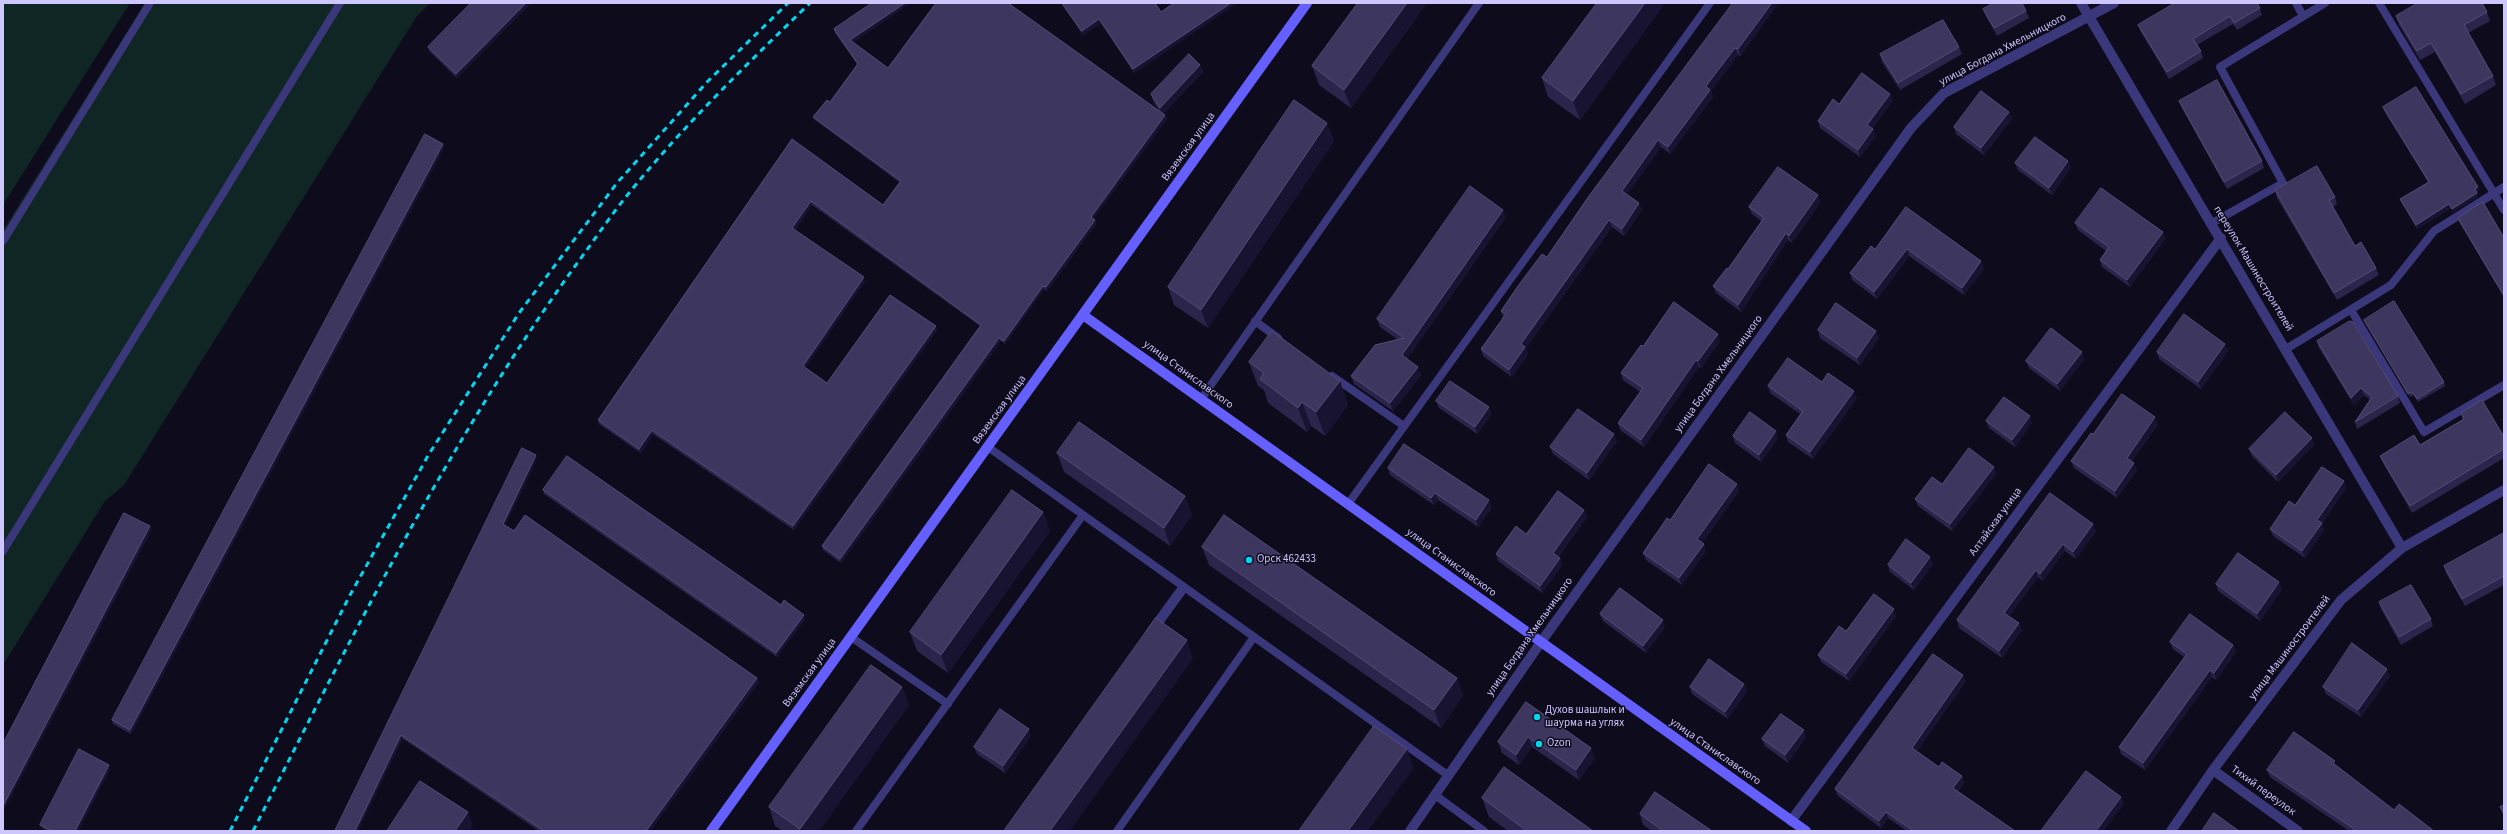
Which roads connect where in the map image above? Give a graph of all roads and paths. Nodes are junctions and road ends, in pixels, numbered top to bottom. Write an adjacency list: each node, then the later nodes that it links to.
1 (150, 3): 18 (lane)
2 (340, 3): 33 (lane)
3 (1307, 3): 20 (main road, Вяземская улица)
4 (1478, 3): 21 (lane)
5 (1710, 3): 27 (lane)
6 (2081, 3): 12 (street, переулок Машиностроителей)
7 (2114, 3): 12 (street, улица Богдана Хмельницкого)
8 (2296, 3): 11 (lane)
9 (2325, 3): 11 (lane)
10 (2379, 3): 14 (lane)
11 (2303, 16): 16 (lane)
12 (2089, 17): 16 (street, переулок Машиностроителей); 38 (street, улица Богдана Хмельницкого)
13 (2504, 187): 14 (lane)
14 (2494, 194): 15 (lane); 19 (lane)
15 (2504, 210)
16 (2212, 223): 17 (street, переулок Машиностроителей)
17 (2221, 238): 23 (street, переулок Машиностроителей); 43 (street, Алтайская улица)
18 (3, 241)
19 (2350, 310): 23 (lane); 25 (lane)
20 (1083, 315): 26 (main road, улица Станиславского); 28 (main road, Вяземская улица)
21 (1254, 321): 22 (lane); 26 (lane)
22 (1287, 344)
23 (2286, 348): 32 (street, переулок Машиностроителей)
24 (1326, 372): 27 (lane)
25 (2504, 385)
26 (1201, 399): 30 (main road, улица Станиславского)
27 (1404, 426): 30 (lane)
28 (988, 447): 31 (lane); 35 (main road, Вяземская улица)
29 (2504, 490): 32 (street, улица Машиностроителей)
30 (1348, 504): 38 (main road, улица Станиславского)
31 (1083, 515): 34 (lane); 39 (lane)
32 (2402, 548): 40 (street, улица Машиностроителей)
33 (3, 551)
34 (1183, 588): 36 (lane); 37 (street)
35 (851, 637): 39 (lane); 44 (main road, Вяземская улица)
36 (1254, 637): 41 (lane); 46 (lane)
37 (1146, 639)
38 (1541, 642): 41 (street, улица Богдана Хмельницкого); 43 (main road, улица Станиславского)
39 (948, 704): 45 (lane)
40 (2213, 770): 50 (street, улица Машиностроителей); 51 (street, Тихий переулок)
41 (1448, 776): 42 (street, улица Богдана Хмельницкого)
42 (1435, 796): 47 (street, улица Богдана Хмельницкого); 48 (lane)
43 (1791, 821): 49 (main road, улица Станиславского)
44 (711, 831)
45 (856, 831)
46 (1117, 831)
47 (1410, 831)
48 (1484, 831)
49 (1806, 831)
50 (2171, 831)
51 (2298, 831)

